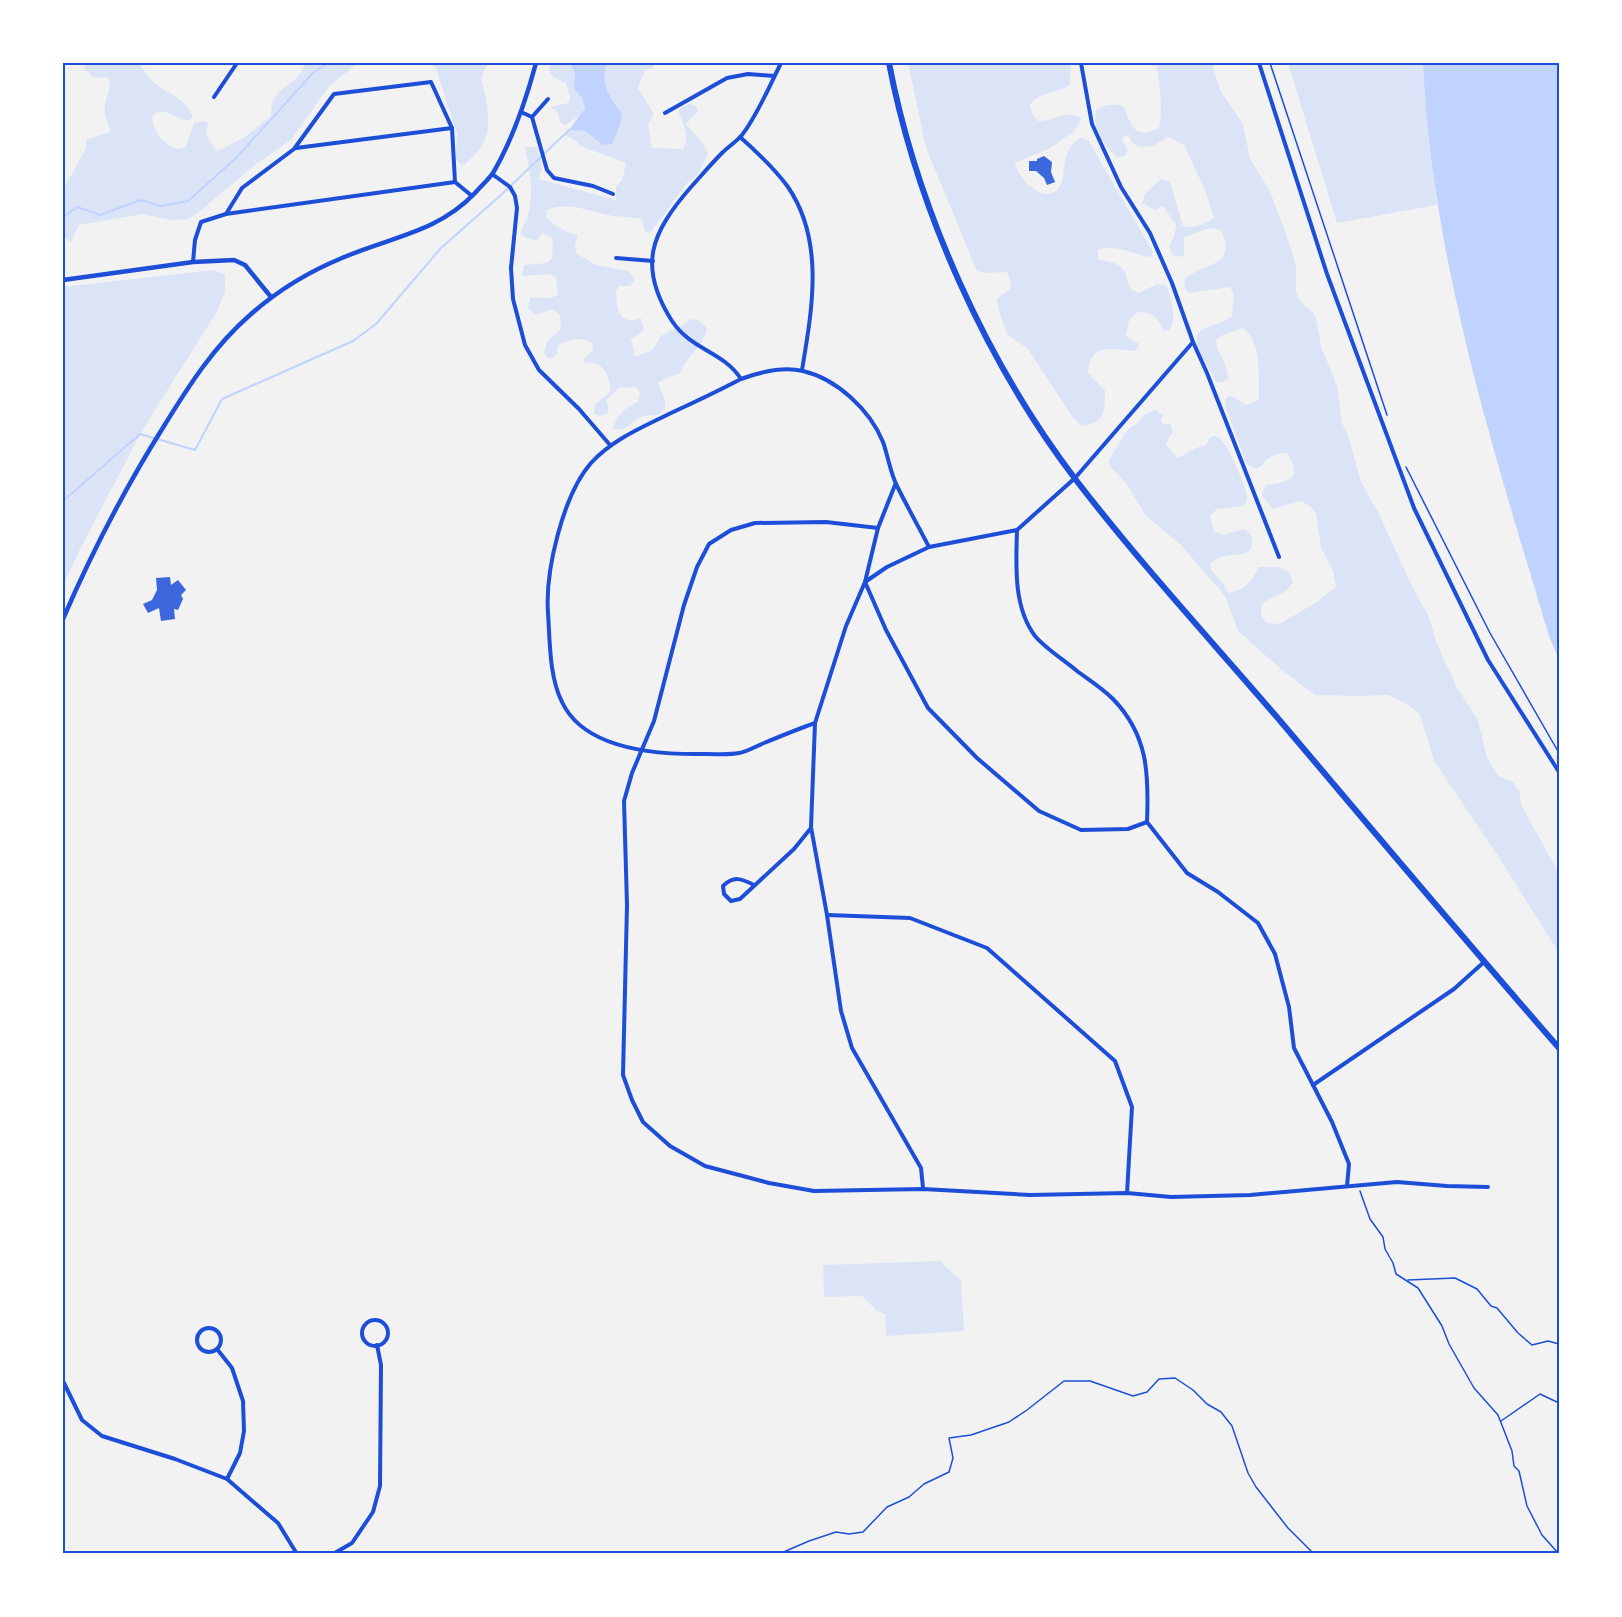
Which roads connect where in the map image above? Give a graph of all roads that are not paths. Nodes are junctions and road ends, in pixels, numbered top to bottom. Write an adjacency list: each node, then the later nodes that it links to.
1 (237, 63): 8 (street)
2 (536, 63): 10 (street)
3 (782, 63): 7 (street)
4 (888, 63): 30 (highway)
5 (1081, 63): 26 (street)
6 (1259, 63): 40 (street)
7 (774, 76): 11 (street); 14 (street)
8 (214, 97)
9 (548, 99): 12 (street)
10 (521, 112): 12 (street); 16 (street)
11 (665, 113)
12 (532, 117): 18 (street)
13 (452, 128): 15 (street); 15 (street); 17 (street)
14 (740, 137): 22 (street); 27 (street)
15 (294, 149): 20 (street)
16 (492, 174): 19 (street); 29 (street)
17 (455, 182): 19 (street); 20 (street)
18 (613, 194)
19 (472, 196): 25 (street)
20 (226, 214): 23 (street)
21 (616, 258): 22 (street)
22 (653, 261): 28 (street)
23 (193, 262): 24 (street); 25 (street)
24 (63, 280)
25 (271, 297): 37 (street)
26 (1193, 342): 30 (street); 35 (street)
27 (802, 370): 28 (street); 31 (street)
28 (741, 379): 29 (street)
29 (610, 445): 39 (street)
30 (1075, 478): 33 (street); 45 (highway)
31 (895, 484): 32 (street); 34 (street)
32 (878, 528): 36 (street); 39 (street)
33 (1017, 530): 34 (street); 41 (street)
34 (929, 547): 36 (street)
35 (1279, 557)
36 (865, 582): 38 (street); 41 (street)
37 (63, 620)
38 (815, 723): 39 (street); 42 (street)
39 (642, 751): 50 (street)
40 (1559, 772)
41 (1147, 822): 47 (street)
42 (811, 827): 43 (street); 44 (street)
43 (754, 885): 43 (street)
44 (827, 915): 50 (street); 51 (street)
45 (1484, 962): 46 (highway); 47 (street)
46 (1559, 1048)
47 (1313, 1085): 48 (street)
48 (1347, 1186): 49 (street); 51 (street)
49 (1488, 1187)
50 (922, 1189): 51 (street)
51 (1127, 1193)
52 (377, 1345): 52 (street); 57 (street)
53 (217, 1349): 53 (street); 55 (street)
54 (63, 1381): 55 (street)
55 (227, 1479): 56 (street)
56 (297, 1554)
57 (333, 1554)

